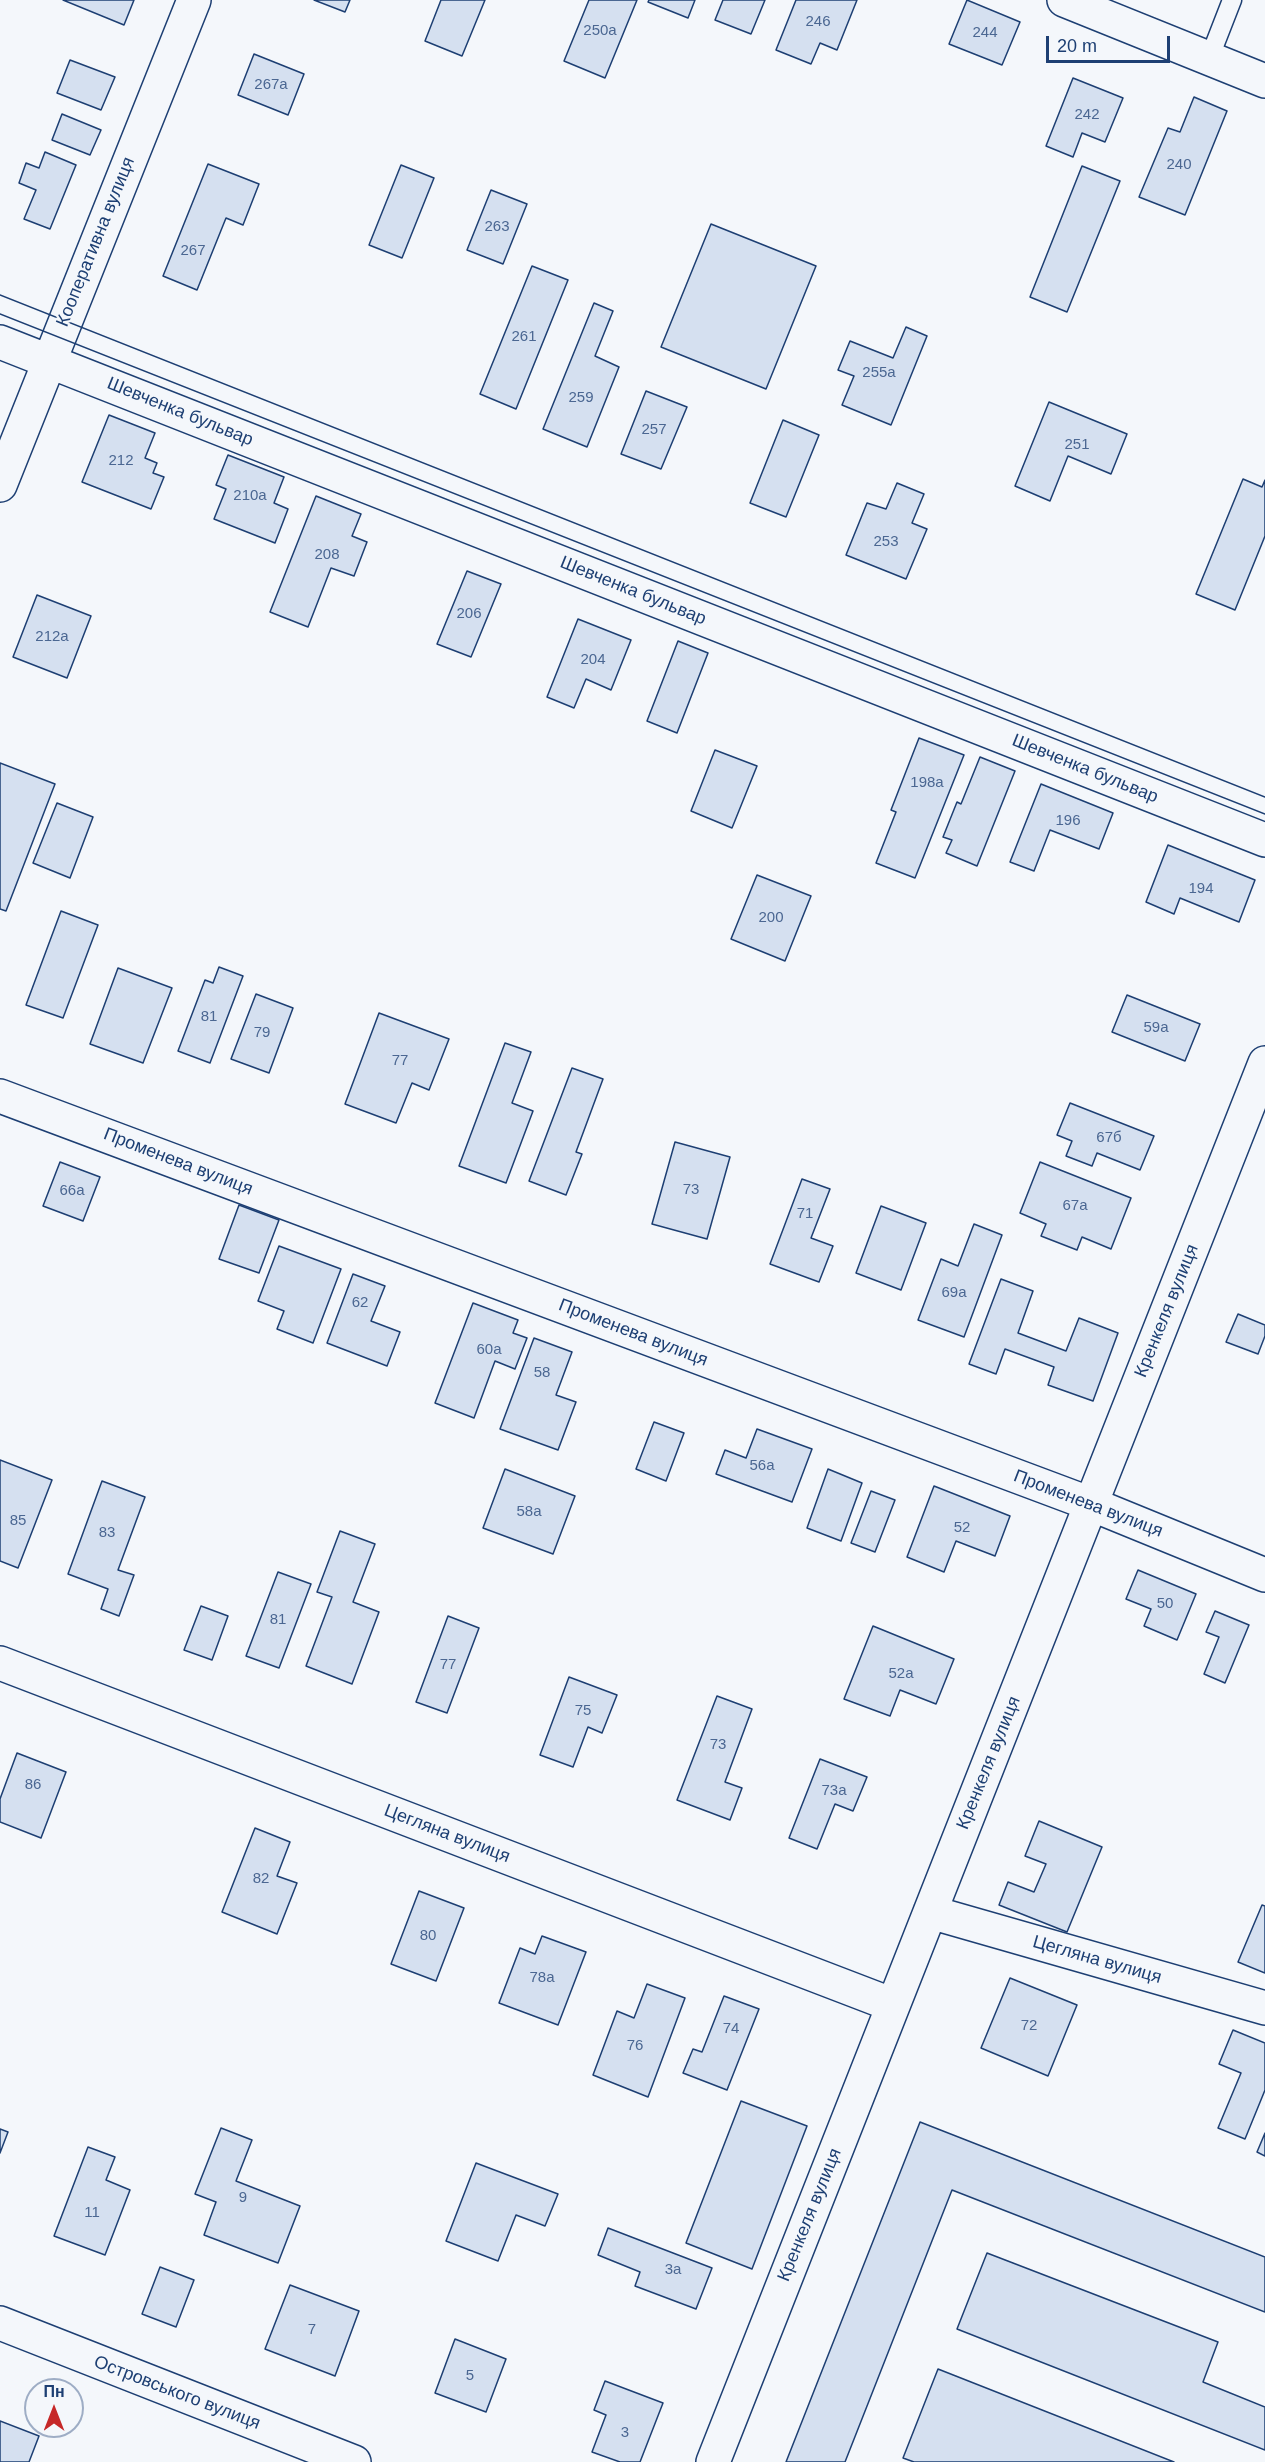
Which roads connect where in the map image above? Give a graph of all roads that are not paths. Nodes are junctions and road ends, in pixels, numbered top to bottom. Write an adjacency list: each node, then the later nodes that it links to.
1 (194, 0): 7 (street, Кооперативна вулиця)
2 (1064, 0): 4 (street)
3 (1232, 0): 4 (lane)
4 (1209, 58): 5 (street)
5 (1265, 81)
6 (0, 342): 7 (street, Шевченка бульвар)
7 (48, 360): 8 (street, Кооперативна вулиця); 9 (street, Шевченка бульвар)
8 (0, 484)
9 (1265, 840)
10 (1265, 1063): 12 (street, Кренкеля вулиця)
11 (0, 1096): 12 (street, Променева вулиця)
12 (1091, 1504): 13 (street, Променева вулиця); 15 (street, Кренкеля вулиця)
13 (1265, 1575)
14 (0, 1664): 16 (street, Цегляна вулиця)
15 (930, 1912): 16 (street, Кренкеля вулиця); 17 (street, Цегляна вулиця)
16 (893, 2005): 20 (street, Кренкеля вулиця)
17 (1265, 2008)
18 (0, 2323): 19 (street, Островського вулиця)
19 (354, 2462)
20 (713, 2462)

